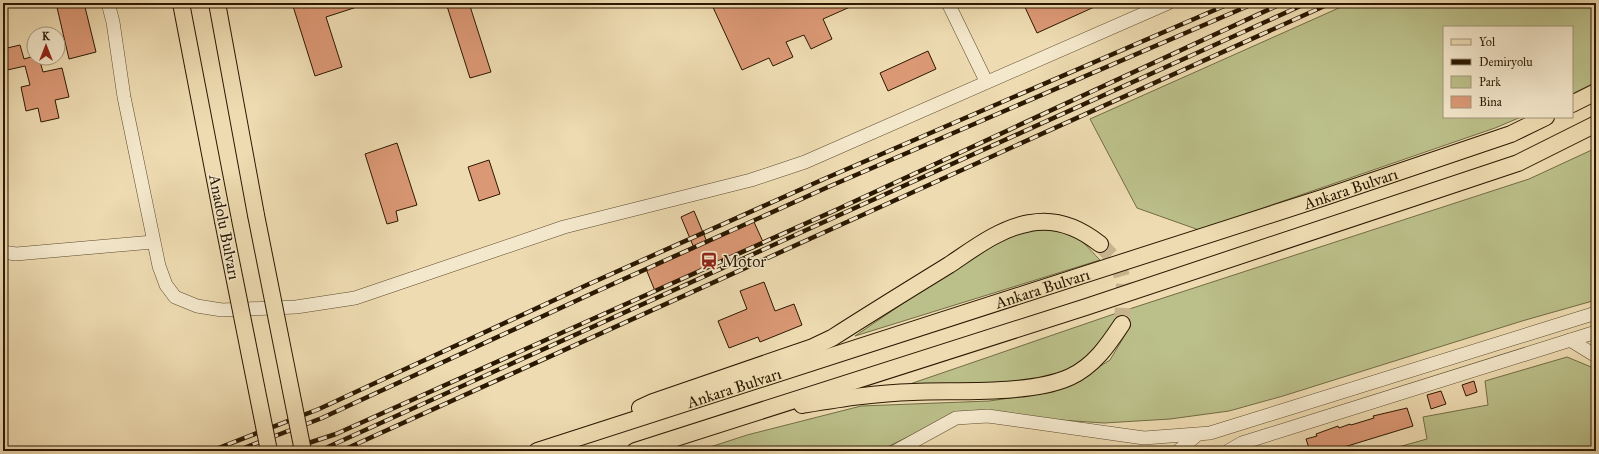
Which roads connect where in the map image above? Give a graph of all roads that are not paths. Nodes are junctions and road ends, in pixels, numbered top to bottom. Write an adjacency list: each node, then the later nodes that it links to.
1 (108, 3): 11 (street)
2 (181, 3): 22 (main road, Anadolu Bulvarı, bridge)
3 (216, 3): 23 (main road, Anadolu Bulvarı, bridge)
4 (948, 3): 6 (street)
5 (1168, 3): 6 (street)
6 (986, 81): 11 (street)
7 (1596, 92): 8 (main road)
8 (1573, 104)
9 (1544, 118): 20 (main road, Ankara Bulvarı)
10 (1596, 124): 19 (main road, Ankara Bulvarı)
11 (152, 242): 13 (street)
12 (1100, 244): 20 (main road)
13 (3, 252)
14 (1596, 313): 21 (street)
15 (1122, 324): 19 (main road)
16 (1596, 332): 17 (street)
17 (1570, 340): 18 (street); 29 (street)
18 (1596, 356)
19 (741, 416): 25 (main road, Ankara Bulvarı); 26 (main road)
20 (592, 433): 24 (main road, Ankara Bulvarı)
21 (1197, 435): 27 (street); 28 (street)
22 (269, 451)
23 (303, 451)
24 (537, 451)
25 (635, 451)
26 (668, 451)
27 (896, 451)
28 (1178, 451)
29 (1228, 451)

